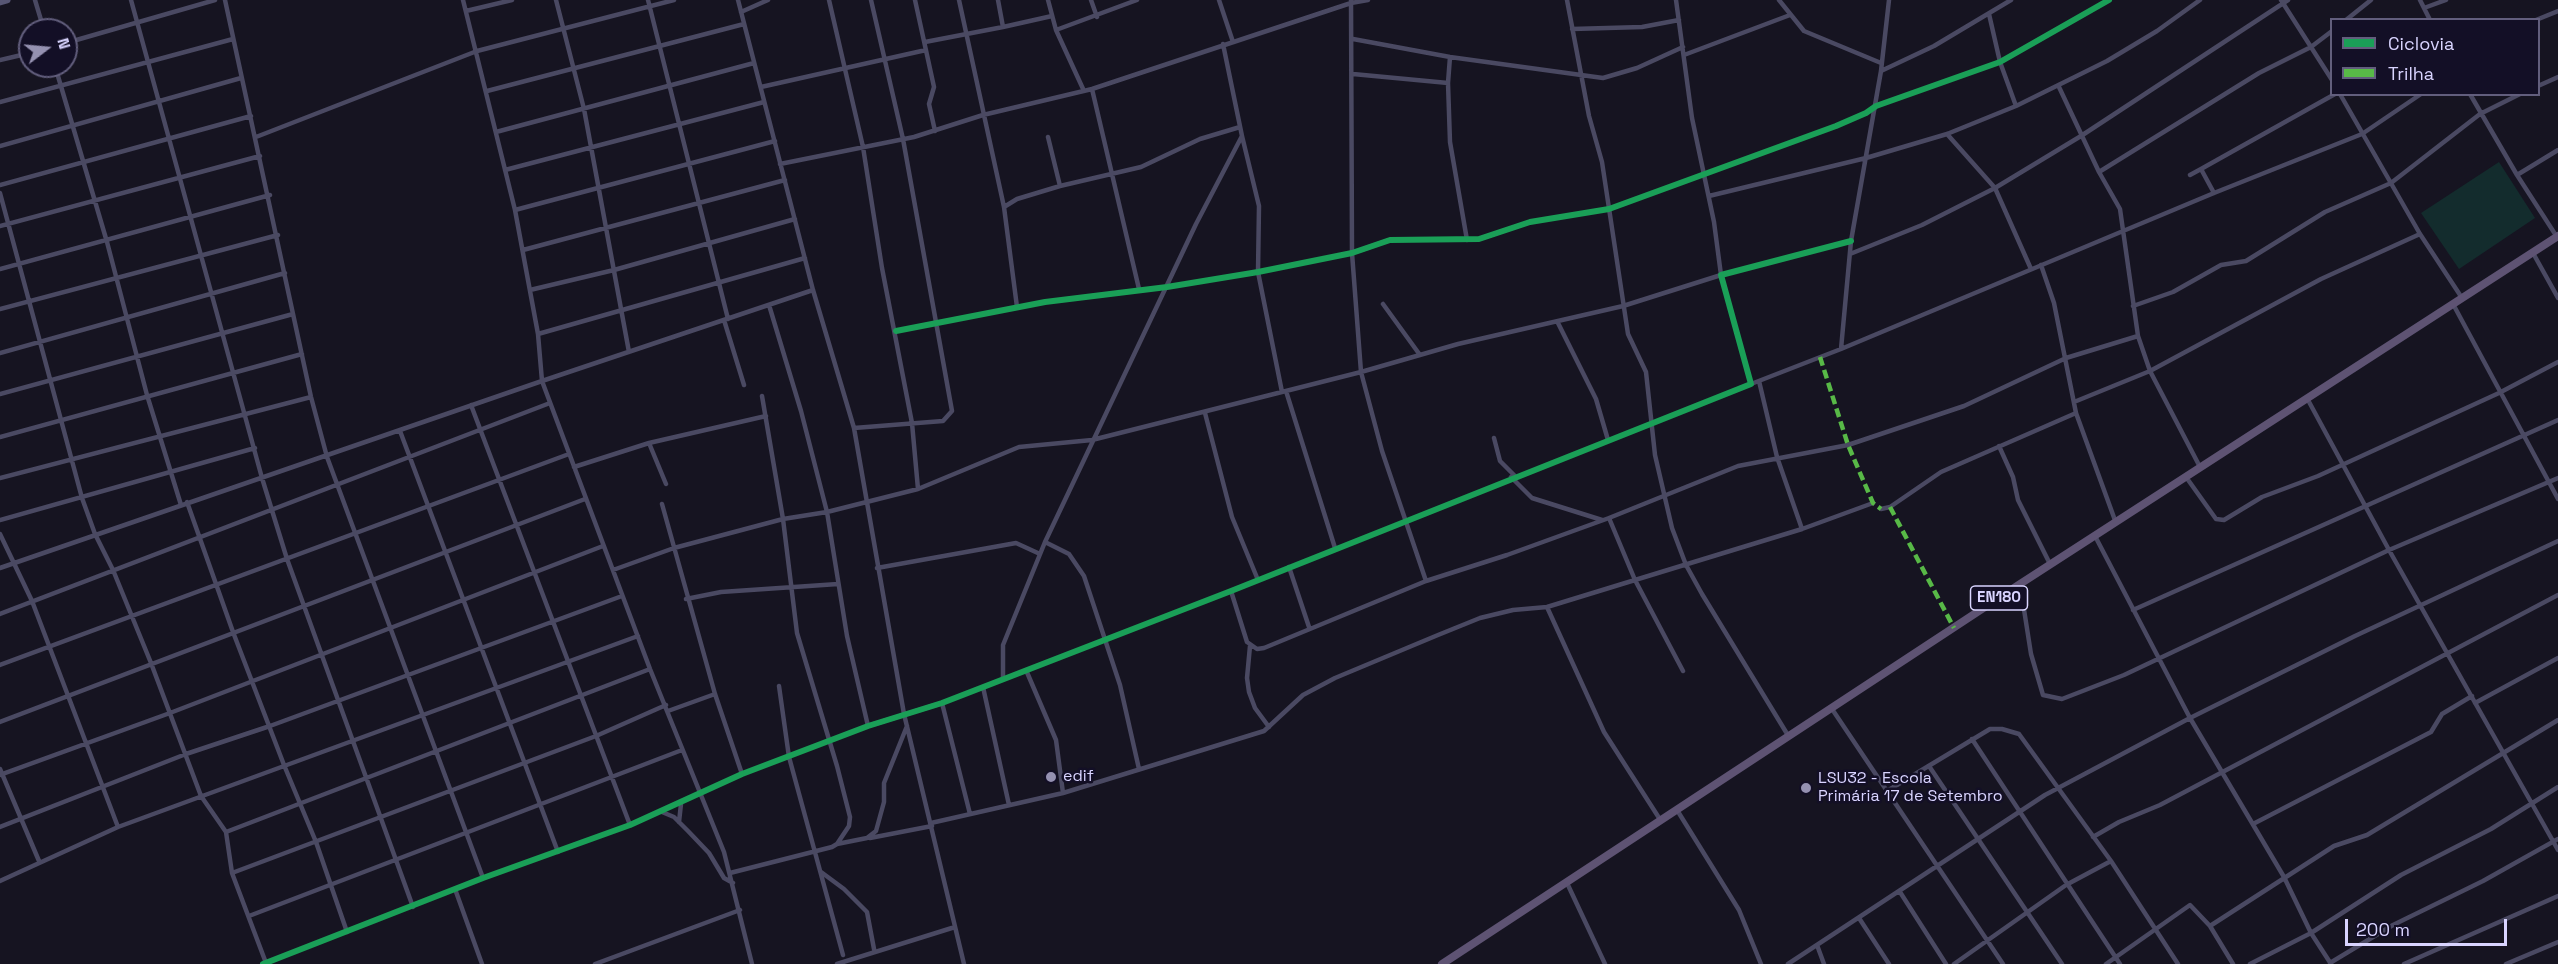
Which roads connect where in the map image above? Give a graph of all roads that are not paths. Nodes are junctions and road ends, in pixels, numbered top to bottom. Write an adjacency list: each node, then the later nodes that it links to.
1 (7, 0): 36 (street)
2 (35, 0): 47 (street)
3 (131, 0): 52 (street)
4 (215, 0): 52 (street)
5 (225, 0): 60 (street)
6 (463, 0): 40 (street)
7 (512, 0): 40 (street)
8 (556, 0): 55 (street)
9 (648, 0): 37 (street)
10 (674, 0): 37 (street)
11 (738, 0): 42 (street)
12 (768, 0): 42 (street)
13 (829, 0): 81 (street)
14 (871, 0): 75 (street)
15 (915, 0): 63 (street)
16 (959, 0): 59 (street)
17 (998, 0): 54 (street)
18 (1048, 0): 45 (street)
19 (1091, 0): 46 (street)
20 (1137, 0): 46 (street)
21 (1220, 0): 64 (street)
22 (1368, 0): 34 (street)
23 (1567, 0): 56 (street)
24 (1676, 0): 51 (street)
25 (1779, 0): 44 (street)
26 (1889, 0): 79 (street)
27 (1996, 0): 39 (street)
28 (2011, 0): 39 (street)
29 (2109, 0): 76 (street)
30 (2200, 0): 94 (street)
31 (2371, 0): 48 (street)
32 (2420, 0): 38 (street)
33 (2446, 0): 38 (street)
34 (1351, 1): 61 (street); 64 (street)
35 (2284, 1): 68 (street); 120 (street)
36 (0, 2)
37 (649, 6): 55 (street); 66 (street)
38 (2424, 8): 49 (street)
39 (1998, 9): 43 (street)
40 (466, 11): 70 (street)
41 (2558, 11): 50 (street)
42 (741, 12): 53 (street)
43 (1989, 14): 76 (street); 82 (street)
44 (1790, 15): 72 (street); 79 (street)
45 (1052, 16): 54 (street); 57 (street)
46 (1097, 16): 57 (street)
47 (40, 18)
48 (2348, 18)
49 (2429, 18)
50 (2540, 18)
51 (1679, 20): 56 (street); 67 (street)
52 (139, 24): 62 (street); 77 (street)
53 (744, 24): 66 (street); 78 (street)
54 (1003, 27): 59 (street)
55 (564, 28): 70 (street); 80 (street)
56 (1572, 29): 84 (street)
57 (1056, 30): 97 (street)
58 (2330, 32): 68 (street)
59 (966, 34): 63 (street); 110 (street)
60 (233, 39): 77 (street); 87 (street)
61 (1353, 39): 73 (street); 83 (street)
62 (78, 40)
63 (925, 42): 69 (street)
64 (1233, 42): 65 (street)
65 (1222, 44): 95 (street); 114 (street)
66 (661, 46): 80 (street); 92 (street)
67 (1683, 47): 72 (street); 84 (street)
68 (2311, 47): 88 (street); 137 (street)
69 (926, 50): 75 (street); 115 (street)
70 (477, 51): 96 (street); 121 (street)
71 (18, 55): 74 (street)
72 (1684, 55): 139 (street)
73 (1450, 57): 84 (street); 89 (street)
74 (0, 60)
75 (884, 61): 81 (street); 124 (street)
76 (2000, 62): 106 (street); 107 (street)
77 (149, 63): 91 (street); 103 (street)
78 (754, 63): 92 (street); 93 (street)
79 (1881, 63): 82 (street)
80 (574, 68): 96 (street); 108 (street)
81 (843, 68): 93 (street); 128 (street)
82 (1881, 71): 106 (street)
83 (1353, 74): 89 (street); 172 (street)
84 (1583, 77): 156 (street)
85 (2558, 77): 90 (street)
86 (59, 78): 91 (street)
87 (241, 78): 103 (street); 111 (street)
88 (2330, 78)
89 (1448, 83): 167 (street)
90 (2540, 85)
91 (61, 86): 104 (street); 113 (street)
92 (669, 86): 108 (street); 112 (street)
93 (761, 87): 105 (street)
94 (2059, 87): 107 (street); 120 (street)
95 (1092, 89): 97 (street); 138 (street)
96 (487, 91): 116 (street)
97 (1084, 91): 110 (street)
98 (2331, 96): 135 (street)
99 (2341, 96): 118 (street)
100 (2418, 96): 118 (street)
101 (2471, 96): 109 (street)
102 (2516, 96): 109 (street)
103 (160, 100): 113 (street); 123 (street)
104 (0, 102)
105 (764, 102): 112 (street); 125 (street)
106 (1876, 106): 131 (street); 139 (street)
107 (2016, 106): 117 (street)
108 (584, 109): 116 (street); 127 (street)
109 (2480, 114): 141 (street); 144 (street)
110 (983, 115): 115 (street); 155 (street)
111 (251, 116): 121 (street); 123 (street)
112 (678, 123): 127 (street); 134 (street)
113 (74, 124): 126 (street); 132 (street)
114 (1240, 127): 119 (street); 138 (street)
115 (935, 131): 124 (street)
116 (496, 132): 136 (street)
117 (1947, 134): 131 (street); 147 (street)
118 (2362, 134): 144 (street); 150 (street)
119 (1242, 136): 182 (street); 187 (street)
120 (2081, 136): 137 (street); 147 (street)
121 (256, 137): 130 (street)
122 (1048, 137): 146 (street)
123 (171, 138): 132 (street); 142 (street)
124 (903, 139): 128 (street); 207 (street)
125 (775, 141): 133 (street); 134 (street)
126 (0, 146)
127 (592, 146): 136 (street); 148 (street)
128 (863, 147): 133 (street); 208 (street)
129 (2558, 150): 141 (street)
130 (260, 156): 142 (street); 151 (street)
131 (1866, 158): 152 (street); 168 (street)
132 (83, 161): 145 (street); 153 (street)
133 (780, 164): 143 (street)
134 (689, 165): 148 (street); 154 (street)
135 (2201, 169): 140 (street); 150 (street)
136 (504, 170): 157 (street)
137 (2099, 172): 163 (street)
138 (1113, 174): 146 (street); 188 (street)
139 (1703, 174): 152 (street); 156 (street)
140 (2190, 175)
141 (2517, 175): 166 (street)
142 (181, 176): 153 (street); 158 (street)
143 (785, 180): 154 (street); 159 (street)
144 (2391, 183): 164 (street); 199 (street)
145 (0, 185)
146 (1060, 186): 155 (street)
147 (1995, 188): 174 (street); 180 (street)
148 (600, 189): 157 (street); 162 (street)
149 (0, 193): 160 (street)
150 (2214, 193): 163 (street)
151 (270, 195): 158 (street); 165 (street)
152 (1709, 196): 184 (street)
153 (95, 201): 160 (street); 169 (street)
154 (698, 203): 162 (street); 170 (street)
155 (1004, 207): 200 (street)
156 (1609, 209): 167 (street); 198 (street)
157 (515, 210): 171 (street)
158 (192, 218): 169 (street); 175 (street)
159 (795, 219): 170 (street); 176 (street)
160 (8, 224): 161 (street); 177 (street)
161 (0, 226)
162 (608, 228): 171 (street); 181 (street)
163 (2124, 230): 178 (street); 199 (street)
164 (2421, 234): 192 (street); 222 (street)
165 (278, 235): 175 (street); 183 (street)
166 (2558, 237): 173 (main road, EN180)
167 (1467, 240): 172 (street)
168 (1851, 241): 174 (street); 184 (street)
169 (107, 242): 177 (street); 185 (street)
170 (708, 242): 181 (street); 186 (street)
171 (523, 250): 189 (street)
172 (1352, 253): 182 (street); 223 (street)
173 (2533, 253): 192 (main road, EN180); 193 (street)
174 (1850, 254): 213 (street)
175 (202, 255): 185 (street); 191 (street)
176 (805, 258): 186 (street); 190 (street)
177 (19, 264): 179 (street); 194 (street)
178 (2042, 265): 180 (street); 219 (street)
179 (0, 269)
180 (2031, 269): 213 (street)
181 (614, 270): 189 (street); 202 (street)
182 (1258, 272): 187 (street); 229 (street)
183 (285, 273): 191 (street); 203 (street)
184 (1721, 275): 198 (street); 227 (street)
185 (115, 278): 194 (street); 204 (street)
186 (718, 282): 202 (street); 205 (street)
187 (1167, 287): 188 (street); 254 (street)
188 (1139, 289): 200 (street)
189 (530, 290): 210 (street)
190 (813, 290): 197 (street); 247 (street)
191 (213, 295): 204 (street); 209 (street)
192 (2462, 298): 196 (main road, EN180)
193 (2558, 298)
194 (30, 302): 201 (street); 212 (street)
195 (1383, 304): 217 (street)
196 (2452, 304): 230 (street); 235 (main road, EN180)
197 (769, 305): 205 (street); 291 (street)
198 (1623, 306): 206 (street); 246 (street)
199 (2133, 306): 211 (street)
200 (1017, 307): 207 (street)
201 (0, 309)
202 (620, 310): 210 (street); 214 (street)
203 (294, 314): 209 (street); 216 (street)
204 (127, 319): 212 (street); 218 (street)
205 (726, 320): 214 (street); 228 (street)
206 (1558, 322): 217 (street); 255 (street)
207 (937, 323): 208 (street); 245 (street)
208 (896, 331): 245 (street)
209 (224, 333): 218 (street); 221 (street)
210 (538, 334): 225 (street)
211 (2138, 336): 219 (street); 222 (street)
212 (41, 341): 215 (street); 224 (street)
213 (1841, 349): 226 (street)
214 (629, 352): 225 (street)
215 (0, 353)
216 (302, 354): 221 (street); 234 (street)
217 (1420, 355): 223 (street)
218 (137, 358): 224 (street); 232 (street)
219 (2066, 358): 236 (street); 262 (street)
220 (2558, 362): 230 (street)
221 (234, 371): 232 (street); 239 (street)
222 (2150, 371): 236 (street); 266 (street)
223 (1361, 372): 229 (street); 296 (street)
224 (51, 380): 231 (street); 243 (street)
225 (542, 381): 237 (street); 238 (street)
226 (1759, 381): 227 (street); 262 (street)
227 (1751, 384): 246 (street)
228 (744, 385)
229 (1284, 391): 240 (street); 309 (street)
230 (2499, 393): 251 (street); 264 (street)
231 (0, 394)
232 (147, 396): 243 (street); 250 (street)
233 (762, 396): 242 (street)
234 (311, 397): 239 (street); 261 (street)
235 (2308, 399): 264 (street); 266 (main road, EN180)
236 (2074, 402): 241 (street)
237 (550, 403): 248 (street); 259 (street)
238 (471, 405): 248 (street); 249 (street)
239 (245, 413): 250 (street); 258 (street)
240 (1205, 413): 254 (street); 323 (street)
241 (2076, 413): 257 (street); 297 (street)
242 (766, 416): 256 (street); 293 (street)
243 (63, 420): 252 (street); 263 (street)
244 (2558, 420): 251 (street)
245 (912, 423): 247 (street); 277 (street)
246 (1650, 425): 255 (street); 278 (street)
247 (854, 428): 283 (street)
248 (480, 429): 260 (street); 272 (street)
249 (400, 431): 260 (street); 261 (street)
250 (160, 436): 263 (street); 267 (street)
251 (2522, 436): 274 (street); 288 (street)
252 (0, 437)
253 (1494, 438): 268 (street)
254 (1092, 440): 277 (street); 306 (street)
255 (1608, 440): 268 (street)
256 (649, 443): 265 (street); 276 (street)
257 (1999, 446): 290 (street); 317 (street)
258 (255, 448): 267 (street); 271 (street)
259 (568, 454): 265 (street); 272 (street)
260 (410, 456): 275 (street); 287 (street)
261 (327, 457): 271 (street); 275 (street)
262 (1777, 457): 278 (street); 299 (street)
263 (72, 458): 270 (street); 279 (street)
264 (2342, 464): 269 (street); 288 (street)
265 (574, 467): 280 (street)
266 (2200, 467): 269 (main road, EN180)
267 (172, 472): 279 (street); 286 (street)
268 (1513, 477): 295 (street); 296 (street)
269 (2186, 477): 297 (main road, EN180)
270 (0, 478)
271 (262, 478): 282 (street); 289 (street)
272 (498, 478): 287 (street); 298 (street)
273 (2558, 478): 274 (street)
274 (2549, 481): 281 (street); 310 (street)
275 (336, 484): 289 (street); 302 (street)
276 (666, 484)
277 (918, 489): 283 (street)
278 (1665, 496): 292 (street); 315 (street)
279 (82, 498): 294 (street); 301 (street)
280 (585, 499): 298 (street); 307 (street)
281 (2558, 499)
282 (188, 502): 286 (street); 303 (street)
283 (867, 502): 291 (street); 319 (street)
284 (1873, 503): 299 (street)
285 (662, 504): 308 (street)
286 (181, 505): 301 (street)
287 (427, 506): 302 (street); 311 (street)
288 (2365, 506): 310 (street); 340 (street)
289 (272, 509): 303 (street); 313 (street)
290 (1881, 509)
291 (827, 512): 293 (street); 327 (street)
292 (1609, 518): 295 (street); 324 (street)
293 (783, 519): 308 (street); 330 (street)
294 (0, 520)
295 (1602, 520): 326 (street)
296 (1406, 521): 309 (street); 326 (street)
297 (2115, 523): 304 (main road, EN180)
298 (515, 525): 311 (street); 322 (street)
299 (1802, 529): 315 (street)
300 (0, 534): 314 (street)
301 (95, 534): 314 (street); 320 (street)
302 (354, 534): 313 (street); 325 (street)
303 (200, 536): 320 (street); 329 (street)
304 (2095, 536): 317 (main road, EN180); 340 (street)
305 (2558, 541): 338 (street)
306 (1045, 542): 312 (street); 348 (street)
307 (603, 546): 321 (street); 322 (street)
308 (674, 548): 321 (street); 334 (street)
309 (1335, 548): 316 (street)
310 (2389, 550): 338 (street); 354 (street)
311 (445, 552): 325 (street); 335 (street)
312 (1040, 554): 319 (street); 363 (street)
313 (287, 559): 329 (street); 337 (street)
314 (15, 562): 318 (street); 336 (street)
315 (1686, 565): 324 (street); 390 (street)
316 (1289, 567): 323 (street); 344 (street)
317 (2051, 567): 328 (main road, EN180)
318 (0, 568)
319 (877, 568): 380 (street)
320 (113, 570): 336 (street); 342 (street)
321 (613, 570): 333 (street)
322 (534, 573): 335 (street); 343 (street)
323 (1258, 580): 331 (street)
324 (1635, 580): 339 (street); 361 (street)
325 (371, 581): 337 (street); 345 (street)
326 (1426, 581): 344 (street)
327 (838, 584): 330 (street); 386 (street)
328 (2020, 584): 354 (street); 376 (main road, EN180)
329 (216, 585): 342 (street); 346 (street)
330 (791, 590): 334 (street); 394 (street)
331 (1232, 591): 348 (street); 350 (street)
332 (2558, 595): 352 (street)
333 (622, 596): 343 (street); 347 (street)
334 (686, 598): 369 (street)
335 (464, 600): 345 (street); 351 (street)
336 (32, 601): 341 (street); 349 (street)
337 (304, 605): 346 (street); 353 (street)
338 (2420, 606): 352 (street); 381 (street)
339 (1547, 607): 388 (street); 428 (street)
340 (2133, 610): 354 (street)
341 (0, 614)
342 (131, 615): 349 (street); 357 (street)
343 (552, 621): 351 (street); 356 (street)
344 (1309, 627): 350 (street)
345 (389, 628): 353 (street); 362 (street)
346 (233, 632): 357 (street); 364 (street)
347 (638, 636): 356 (street); 359 (street)
348 (1106, 638): 360 (street); 403 (street)
349 (48, 645): 358 (street); 368 (street)
350 (1250, 646): 388 (street)
351 (481, 647): 362 (street); 366 (street)
352 (2447, 653): 371 (street); 404 (street)
353 (322, 655): 364 (street); 372 (street)
354 (2157, 658): 381 (street)
355 (2558, 658): 374 (street)
356 (566, 661): 366 (street); 370 (street)
357 (151, 663): 368 (street); 378 (street)
358 (0, 665)
359 (650, 669): 370 (street); 375 (street)
360 (1026, 670): 363 (street); 414 (street)
361 (1683, 671)
362 (408, 675): 372 (street); 379 (street)
363 (1003, 679): 367 (street)
364 (253, 681): 378 (street); 385 (street)
365 (779, 686): 399 (street)
366 (495, 687): 379 (street); 384 (street)
367 (983, 687): 373 (street); 421 (street)
368 (67, 694): 383 (street); 393 (street)
369 (715, 694): 377 (street); 406 (street)
370 (581, 696): 384 (street); 389 (street)
371 (2472, 696): 374 (street); 430 (street)
372 (337, 701): 385 (street); 392 (street)
373 (942, 703): 380 (street); 425 (street)
374 (2475, 703): 397 (street)
375 (666, 705): 377 (street); 389 (street)
376 (1832, 709): 390 (main road, EN180); 413 (street)
377 (669, 711): 395 (street)
378 (170, 713): 393 (street); 398 (street)
379 (422, 714): 392 (street); 396 (street)
380 (904, 714): 386 (street); 387 (street)
381 (2190, 718): 404 (street); 411 (street)
382 (2558, 720): 397 (street)
383 (0, 722)
384 (510, 724): 396 (street); 400 (street)
385 (270, 726): 398 (street); 401 (street)
386 (868, 726): 394 (street)
387 (907, 726): 432 (street); 438 (street)
388 (1269, 727): 403 (street)
389 (596, 736): 400 (street); 408 (street)
390 (1789, 737): 422 (main road, EN180)
391 (1972, 739): 402 (street); 411 (street); 424 (street)
392 (352, 741): 401 (street); 407 (street)
393 (86, 742): 405 (street); 409 (street)
394 (831, 742): 399 (street); 442 (street)
395 (682, 750): 408 (street); 415 (street)
396 (436, 751): 407 (street); 412 (street)
397 (2505, 752): 417 (street); 453 (street)
398 (186, 754): 409 (street); 416 (street)
399 (789, 757): 406 (street); 445 (street)
400 (524, 763): 412 (street); 419 (street)
401 (284, 765): 416 (street); 418 (street)
402 (1929, 766): 413 (street); 439 (street)
403 (1139, 769): 414 (street)
404 (2220, 772): 430 (street); 437 (street)
405 (1, 773): 427 (street)
406 (742, 774): 415 (street)
407 (365, 777): 418 (street); 426 (street)
408 (612, 777): 419 (street); 431 (street)
409 (102, 786): 427 (street); 434 (street)
410 (2558, 787): 417 (street)
411 (2058, 788): 424 (street); 437 (street)
412 (451, 791): 426 (street); 436 (street)
413 (1887, 791): 449 (street)
414 (1063, 793): 421 (street)
415 (699, 795): 420 (street); 452 (street)
416 (201, 796): 434 (street); 435 (street)
417 (2532, 803): 440 (street); 472 (street)
418 (300, 804): 435 (street); 441 (street)
419 (540, 804): 436 (street); 444 (street)
420 (681, 804): 423 (street); 429 (street)
421 (1009, 805): 425 (street)
422 (1677, 810): 428 (main road, EN180); 487 (street)
423 (661, 812): 429 (street); 431 (street)
424 (2019, 813): 439 (street); 459 (street)
425 (970, 814): 432 (street)
426 (381, 818): 441 (street); 446 (street)
427 (21, 819): 433 (street); 447 (street)
428 (1661, 821): 457 (main road, EN180)
429 (679, 822): 456 (street)
430 (2253, 824): 453 (street)
431 (630, 825): 444 (street)
432 (932, 825): 438 (street); 469 (street)
433 (0, 826)
434 (118, 827): 447 (street)
435 (226, 832): 451 (street)
436 (467, 834): 446 (street); 454 (street)
437 (2093, 837): 448 (street)
438 (867, 838): 442 (street)
439 (1979, 840): 449 (street); 465 (street)
440 (2556, 840): 443 (street); 500 (street)
441 (316, 842): 451 (street); 458 (street)
442 (837, 844): 445 (street)
443 (2558, 850)
444 (558, 852): 454 (street)
445 (816, 853): 450 (street); 452 (street)
446 (396, 860): 458 (street); 463 (street)
447 (39, 861): 455 (street)
448 (2110, 861): 459 (street); 470 (street)
449 (1938, 867): 461 (street); 473 (street)
450 (820, 872): 476 (street); 477 (street)
451 (232, 873): 466 (street)
452 (730, 873): 456 (street)
453 (2284, 877): 468 (street); 472 (street)
454 (483, 878): 460 (street)
455 (0, 881)
456 (733, 883): 464 (street)
457 (1567, 883): 485 (main road, EN180); 486 (street)
458 (332, 885): 466 (street); 471 (street)
459 (2066, 885): 465 (street); 478 (street)
460 (455, 889): 463 (street); 480 (street)
461 (1900, 892): 467 (street); 491 (street)
462 (2558, 896): 501 (street)
463 (413, 907): 471 (street)
464 (740, 910): 481 (street); 482 (street)
465 (2028, 913): 473 (street); 494 (street)
466 (249, 916): 479 (street)
467 (1859, 918): 475 (street); 490 (street)
468 (2210, 926): 470 (street); 498 (street)
469 (956, 927): 483 (street); 484 (street)
470 (2156, 928): 478 (street); 497 (street)
471 (348, 932): 479 (street)
472 (2311, 933): 499 (street); 500 (street)
473 (1988, 942): 492 (street); 493 (street)
474 (2558, 942): 502 (street)
475 (1817, 945): 488 (street); 489 (street)
476 (874, 949)
477 (843, 956)
478 (2116, 958): 495 (street); 496 (street)
479 (265, 963)
480 (482, 964)
481 (595, 964)
482 (752, 964)
483 (837, 964)
484 (964, 964)
485 (1442, 964)
486 (1605, 964)
487 (1761, 964)
488 (1788, 964)
489 (1824, 964)
490 (1889, 964)
491 (1946, 964)
492 (1954, 964)
493 (2003, 964)
494 (2061, 964)
495 (2106, 964)
496 (2120, 964)
497 (2178, 964)
498 (2233, 964)
499 (2250, 964)
500 (2330, 964)
501 (2404, 964)
502 (2506, 964)

